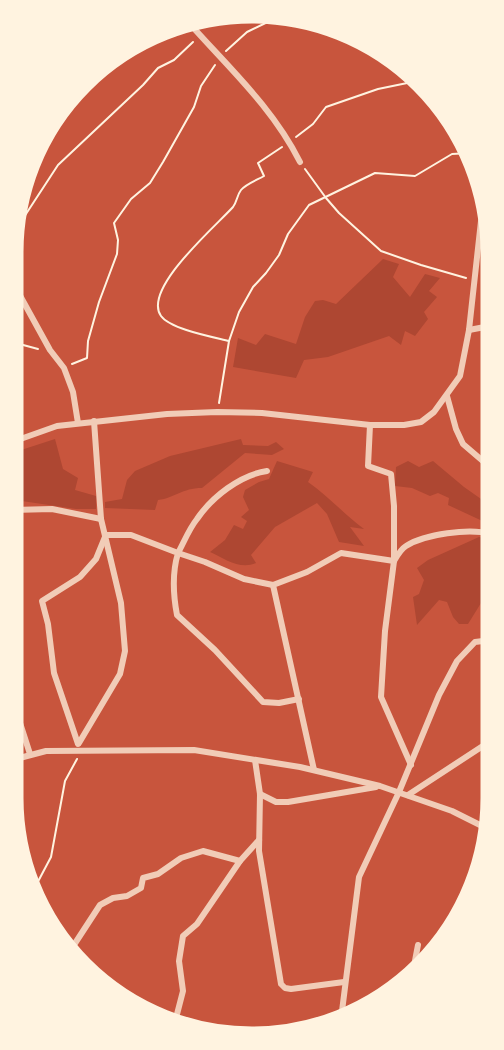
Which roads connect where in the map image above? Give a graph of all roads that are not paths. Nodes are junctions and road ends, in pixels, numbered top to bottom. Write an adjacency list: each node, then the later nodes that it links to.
1 (195, 30): 2 (street)
2 (300, 162)
3 (480, 227): 6 (street)
4 (22, 299): 9 (street)
5 (482, 328): 6 (street)
6 (469, 330): 7 (street)
7 (447, 396): 10 (street); 12 (street)
8 (94, 421): 9 (street); 10 (street); 15 (street)
9 (78, 423): 11 (street)
10 (370, 425): 19 (street)
11 (22, 438)
12 (482, 460)
13 (267, 471): 18 (street)
14 (22, 510): 15 (street)
15 (101, 519): 17 (street)
16 (482, 533): 19 (street)
17 (106, 536): 18 (street); 24 (street); 24 (street)
18 (178, 553): 20 (street); 22 (street)
19 (394, 561): 20 (street); 30 (street)
20 (273, 585): 22 (street)
21 (482, 641): 30 (street)
22 (299, 699): 31 (street)
23 (22, 729): 27 (street)
24 (79, 743): 26 (street)
25 (482, 746): 35 (street)
26 (79, 750): 27 (street); 29 (street)
27 (30, 754): 28 (street)
28 (22, 757)
29 (255, 760): 31 (street); 34 (street)
30 (411, 765): 33 (street)
31 (314, 770): 32 (street)
32 (380, 786): 33 (street); 34 (street)
33 (399, 792): 35 (street); 42 (street)
34 (260, 794): 37 (street)
35 (408, 795): 36 (street)
36 (480, 825)
37 (259, 840): 38 (street); 42 (street)
38 (240, 861): 39 (street); 44 (street)
39 (75, 944)
40 (418, 945): 41 (street)
41 (415, 959)
42 (344, 982): 43 (street)
43 (341, 1010)
44 (177, 1015)

